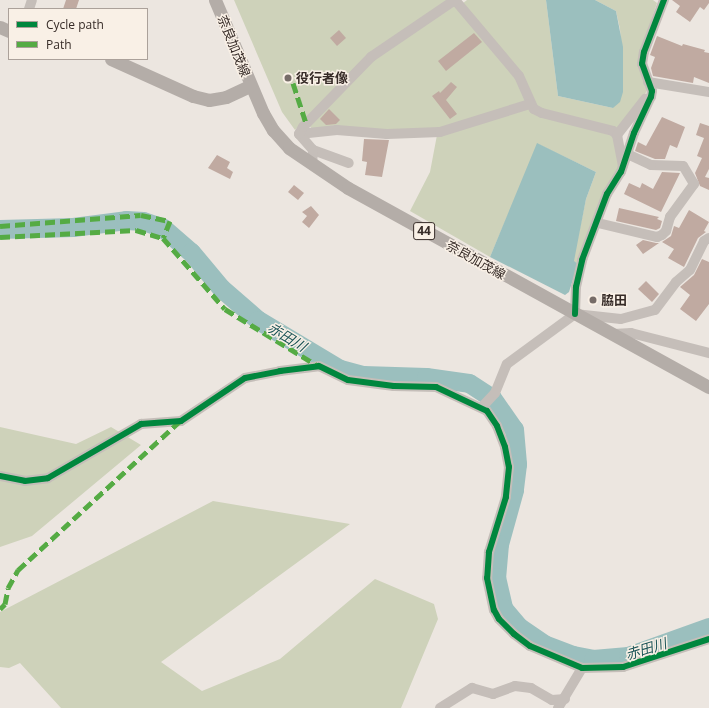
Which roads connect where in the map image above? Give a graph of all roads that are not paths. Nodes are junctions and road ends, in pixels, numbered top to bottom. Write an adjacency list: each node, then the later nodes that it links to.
1 (215, 0): 5 (main road, 奈良加茂線 / 44)
2 (455, 0): 8 (street); 9 (street)
3 (664, 0): 6 (street)
4 (113, 60): 5 (main road)
5 (250, 86): 14 (main road, 奈良加茂線 / 44)
6 (650, 86): 7 (street); 10 (street); 12 (street)
7 (709, 92)
8 (530, 104): 9 (street); 10 (street)
9 (300, 134): 11 (street)
10 (617, 136): 15 (street)
11 (313, 150): 13 (street); 14 (street)
12 (627, 154): 15 (street); 16 (street)
13 (349, 163)
14 (312, 165): 18 (main road, 奈良加茂線 / 44)
15 (623, 165): 16 (street)
16 (598, 223): 18 (street)
17 (709, 238): 18 (street)
18 (575, 314): 19 (main road, 奈良加茂線 / 44); 22 (street)
19 (614, 334): 20 (street); 21 (main road, 奈良加茂線 / 44)
20 (709, 353)
21 (709, 388)
22 (482, 407): 23 (street); 25 (street)
23 (0, 476)
24 (709, 639): 25 (street)
25 (582, 668): 26 (street)
26 (565, 699): 27 (street); 28 (street)
27 (440, 708)
28 (558, 708)

